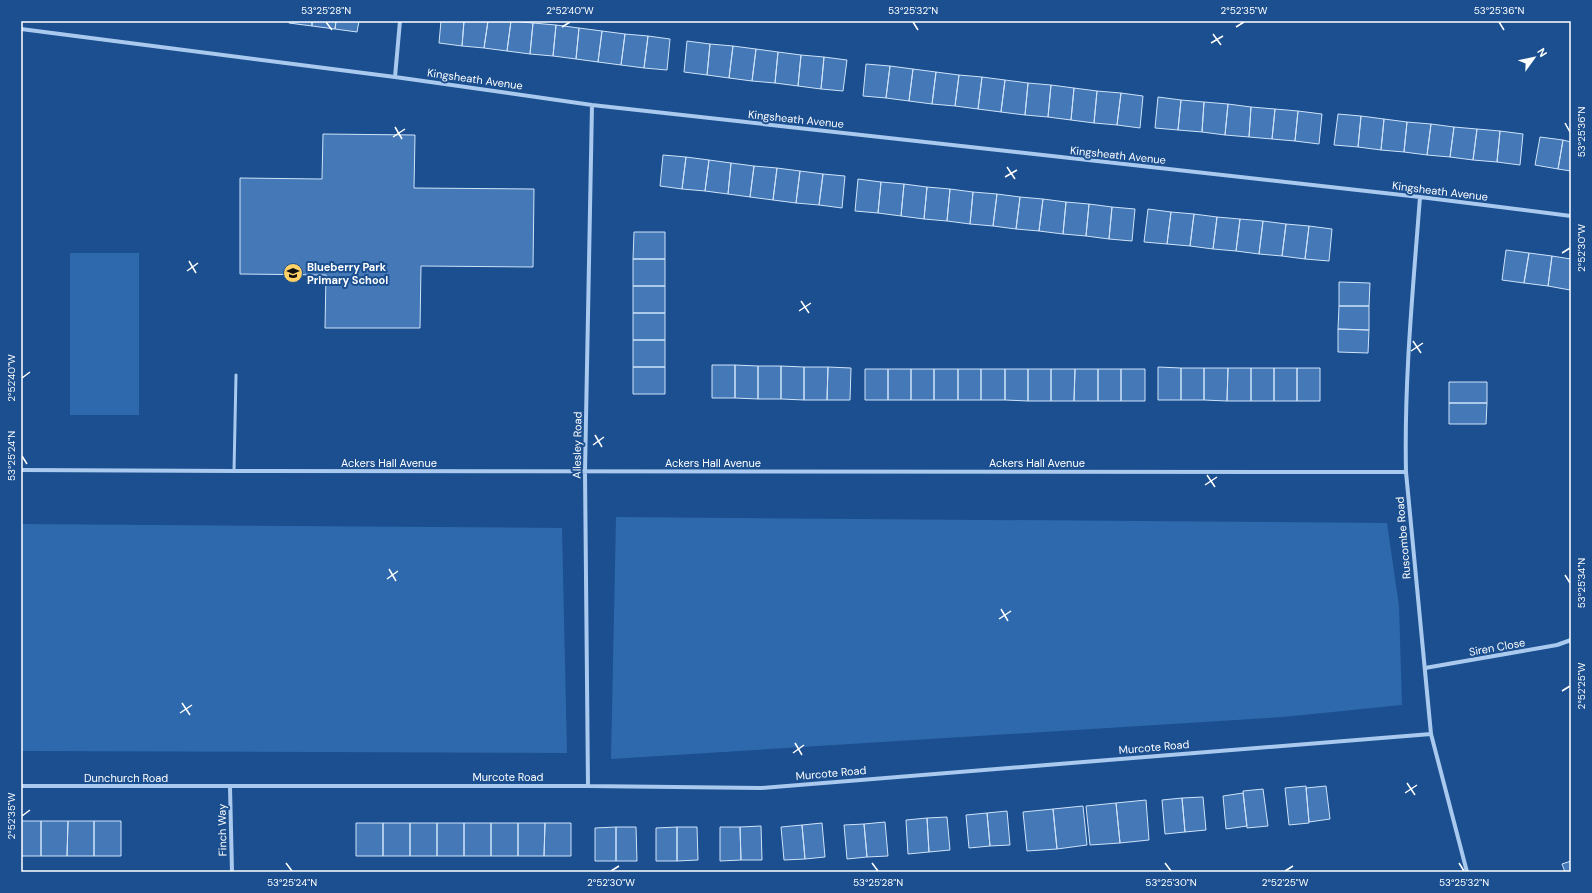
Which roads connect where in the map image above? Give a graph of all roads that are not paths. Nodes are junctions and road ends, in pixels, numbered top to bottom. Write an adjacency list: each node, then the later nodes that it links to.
1 (400, 21): 3 (street)
2 (21, 29): 3 (street, Kingsheath Avenue)
3 (395, 77): 4 (street, Kingsheath Avenue)
4 (592, 105): 5 (street, Kingsheath Avenue); 10 (street, Allesley Road)
5 (1420, 197): 6 (street, Kingsheath Avenue); 11 (street, Ruscombe Road)
6 (1571, 216)
7 (236, 375): 9 (lane)
8 (21, 470): 9 (street, Ackers Hall Avenue)
9 (234, 471): 10 (street, Ackers Hall Avenue)
10 (585, 472): 11 (street, Ackers Hall Avenue); 16 (street, Allesley Road)
11 (1406, 472): 13 (street, Ruscombe Road)
12 (1571, 640): 13 (street, Siren Close)
13 (1425, 668): 14 (street, Ruscombe Road)
14 (1431, 734): 16 (street, Murcote Road); 19 (street, Ruscombe Road)
15 (21, 786): 17 (street, Dunchurch Road)
16 (588, 786): 17 (street, Murcote Road)
17 (230, 787): 18 (street, Finch Way)
18 (232, 872)
19 (1467, 872)

